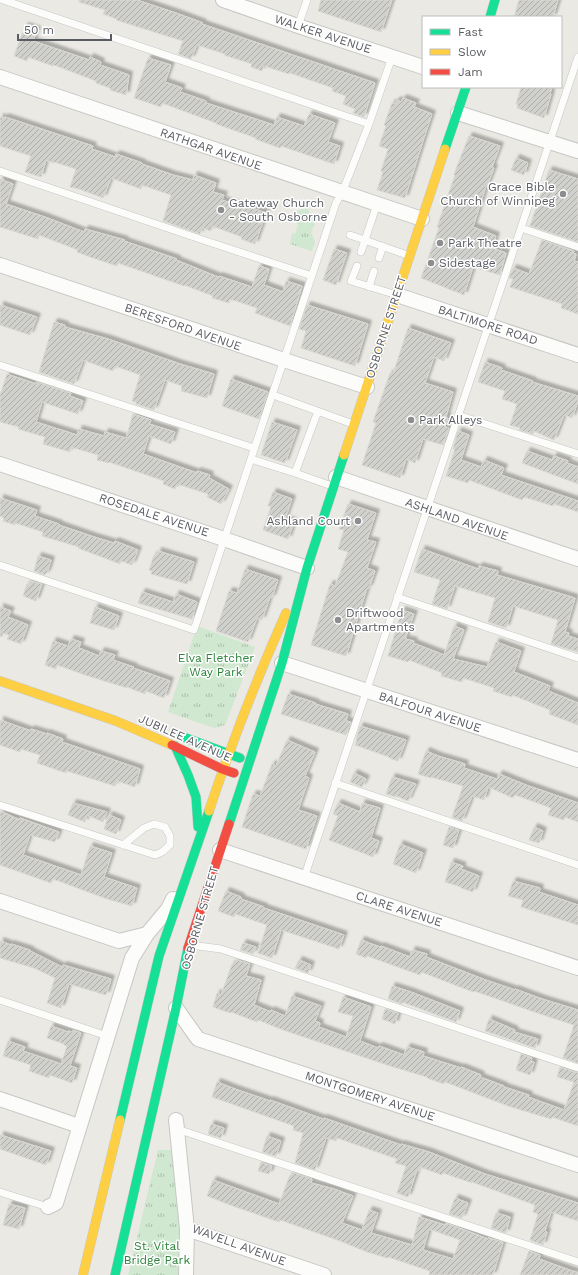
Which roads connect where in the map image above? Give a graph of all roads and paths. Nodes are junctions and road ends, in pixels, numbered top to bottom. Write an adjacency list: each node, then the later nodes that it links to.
1 (3, 0): 13 (lane)
2 (223, 0): 6 (street, WALKER AVENUE)
3 (307, 0): 6 (lane)
4 (495, 0): 5 (main road)
5 (490, 16)
6 (298, 26): 7 (street, WALKER AVENUE)
7 (392, 57): 9 (street, WALKER AVENUE); 13 (lane)
8 (578, 57): 14 (lane)
9 (422, 67)
10 (0, 77): 17 (street, RATHGAR AVENUE)
11 (466, 88): 12 (main road, OSBORNE STREET)
12 (458, 113): 14 (street); 19 (main road, OSBORNE STREET)
13 (369, 124): 17 (lane)
14 (550, 142): 15 (street); 20 (lane)
15 (578, 151)
16 (0, 171): 31 (lane)
17 (342, 193): 18 (street, RATHGAR AVENUE); 31 (lane)
18 (377, 204): 19 (street, RATHGAR AVENUE); 22 (lane)
19 (422, 219): 26 (main road, OSBORNE STREET)
20 (521, 228): 24 (lane); 34 (lane)
21 (350, 235): 22 (lane)
22 (365, 240): 23 (lane); 25 (lane)
23 (383, 246): 26 (lane); 27 (lane)
24 (578, 247)
25 (361, 252)
26 (410, 256): 33 (main road, OSBORNE STREET)
27 (379, 258)
28 (0, 265): 36 (street, BERESFORD AVENUE)
29 (357, 266): 32 (lane)
30 (374, 271): 32 (lane)
31 (312, 276): 36 (lane)
32 (368, 287): 33 (lane)
33 (397, 295): 34 (street, BALTIMORE ROAD); 38 (main road, OSBORNE STREET)
34 (488, 325): 35 (street, BALTIMORE ROAD); 41 (lane)
35 (578, 355)
36 (284, 360): 38 (street, BERESFORD AVENUE); 39 (lane)
37 (0, 365): 43 (lane)
38 (367, 386): 42 (main road, OSBORNE STREET)
39 (272, 394): 40 (lane); 43 (lane)
40 (318, 411): 42 (lane); 47 (lane)
41 (458, 415): 44 (lane); 49 (lane)
42 (354, 424): 48 (main road, OSBORNE STREET)
43 (254, 448): 45 (lane)
44 (578, 454)
45 (251, 459): 47 (lane); 50 (lane)
46 (0, 464): 50 (street, ROSEDALE AVENUE)
47 (294, 473): 48 (lane)
48 (335, 482): 49 (street, ASHLAND AVENUE); 53 (main road, OSBORNE STREET)
49 (428, 509): 51 (street, ASHLAND AVENUE); 54 (lane)
50 (224, 539): 52 (lane); 53 (street, ROSEDALE AVENUE)
51 (578, 559)
52 (0, 565)
53 (307, 568): 56 (main road, OSBORNE STREET); 61 (main road, OSBORNE STREET)
54 (397, 597): 55 (lane); 58 (lane)
55 (578, 658)
56 (282, 663): 58 (street, BALFOUR AVENUE); 63 (main road, OSBORNE STREET)
57 (0, 681): 59 (main road, JUBILEE AVENUE)
58 (365, 691): 62 (street, BALFOUR AVENUE); 66 (lane)
59 (116, 721): 60 (main road, JUBILEE AVENUE); 61 (main road, JUBILEE AVENUE)
60 (174, 746): 64 (main road, JUBILEE AVENUE); 68 (main road)
61 (228, 754): 63 (main road, JUBILEE AVENUE); 64 (main road, OSBORNE STREET)
62 (578, 760)
63 (250, 762): 65 (main road, OSBORNE STREET)
64 (222, 769): 65 (main road, JUBILEE AVENUE); 68 (main road, OSBORNE STREET)
65 (245, 776): 70 (main road, OSBORNE STREET)
66 (335, 783): 71 (lane); 73 (lane)
67 (0, 805): 69 (lane)
68 (198, 837): 72 (main road, OSBORNE STREET)
69 (123, 846): 69 (lane)
70 (220, 850): 73 (street, CLARE AVENUE); 77 (main road, OSBORNE STREET)
71 (578, 865)
72 (185, 876): 75 (street, OSBORNE STREET); 92 (main road, OSBORNE STREET)
73 (304, 878): 79 (street, CLARE AVENUE)
74 (0, 901): 76 (street)
75 (147, 934): 76 (street); 78 (street, OSBORNE STREET)
76 (119, 941): 78 (street)
77 (189, 945): 81 (main road, OSBORNE STREET); 83 (lane)
78 (132, 958): 82 (street, OSBORNE STREET)
79 (578, 968)
80 (0, 1000): 82 (lane)
81 (176, 1008): 87 (street, MONTGOMERY AVENUE); 93 (main road, OSBORNE STREET)
82 (107, 1036): 86 (street, OSBORNE STREET)
83 (578, 1068)
84 (0, 1099): 86 (street)
85 (176, 1125): 90 (street, WAVELL AVENUE); 91 (lane)
86 (79, 1126): 89 (street, OSBORNE STREET)
87 (578, 1165)
88 (0, 1192): 89 (lane)
89 (48, 1207)
90 (187, 1229): 94 (street); 95 (street, WAVELL AVENUE)
91 (578, 1262)
92 (83, 1275)
93 (115, 1275)
94 (186, 1275)
95 (324, 1275)

